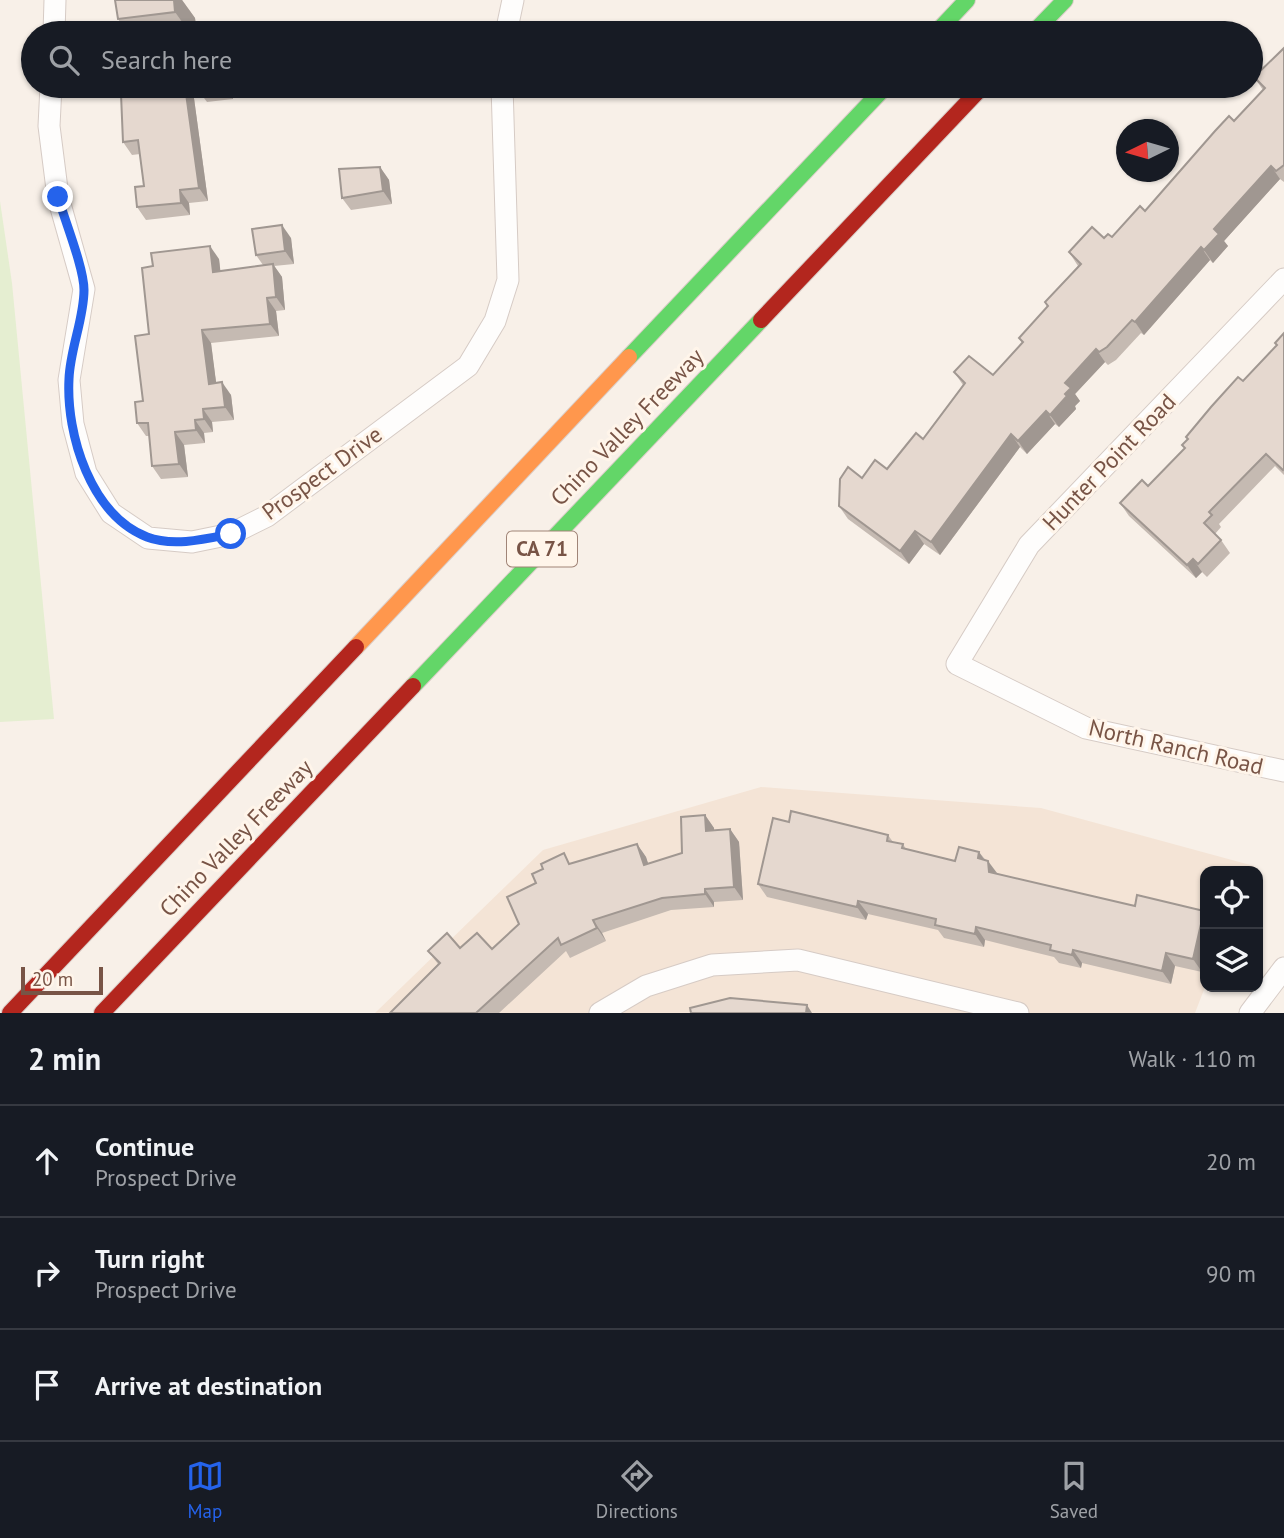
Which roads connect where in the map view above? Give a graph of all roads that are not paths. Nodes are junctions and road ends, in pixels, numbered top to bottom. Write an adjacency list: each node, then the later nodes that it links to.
1 (55, 0): 5 (street)
2 (513, 0): 6 (street)
3 (967, 0): 7 (highway)
4 (1065, 0): 8 (highway)
5 (54, 21)
6 (509, 21)
7 (947, 21)
8 (1045, 21)
9 (50, 98): 10 (street, Prospect Drive)
10 (502, 98)
11 (875, 98): 17 (highway, Chino Valley Freeway / CA 71)
12 (972, 98): 18 (highway, Chino Valley Freeway / CA 71)
13 (1284, 279): 14 (street, Hunter Point Road)
14 (957, 664): 15 (street, North Ranch Road)
15 (1284, 771)
16 (1284, 968): 21 (street)
17 (10, 1013)
18 (102, 1013)
19 (600, 1013): 20 (street)
20 (1018, 1013)
21 (1250, 1013)

